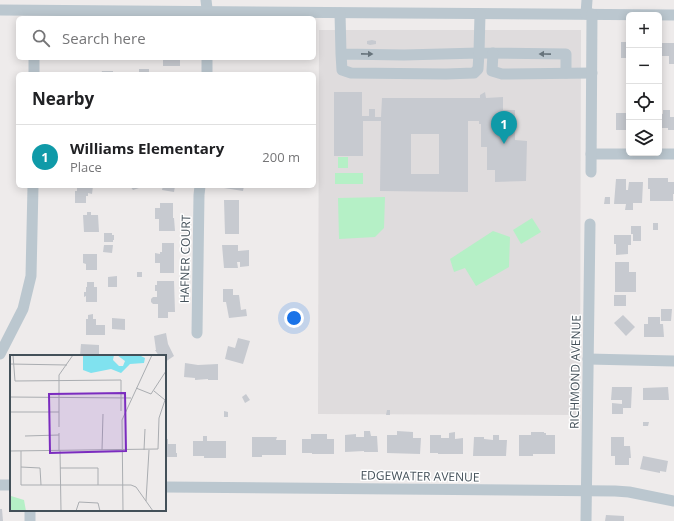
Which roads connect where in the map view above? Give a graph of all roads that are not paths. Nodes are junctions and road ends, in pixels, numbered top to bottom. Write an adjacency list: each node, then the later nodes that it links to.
1 (206, 0): 9 (street)
2 (586, 0): 8 (street)
3 (158, 6): 4 (street); 9 (street)
4 (35, 9): 5 (street)
5 (0, 10)
6 (340, 13): 7 (street); 9 (street); 13 (street)
7 (480, 14): 8 (street); 11 (street)
8 (589, 14): 10 (street); 19 (street)
9 (208, 15)
10 (674, 15)
11 (479, 53): 12 (street); 13 (street, one-way to 11); 13 (street)
12 (493, 53): 18 (street, one-way to 12); 18 (street)
13 (341, 54)
14 (34, 60): 16 (street)
15 (207, 60): 17 (street)
16 (34, 72)
17 (207, 72)
18 (566, 73): 19 (street)
19 (592, 73): 20 (street)
20 (591, 154): 21 (street); 22 (street)
21 (674, 154)
22 (591, 172)
23 (32, 188): 27 (street)
24 (200, 188): 26 (street, HAFNER COURT)
25 (590, 224): 28 (street, RICHMOND AVENUE)
26 (197, 333)
27 (0, 354)
28 (588, 359): 29 (street); 31 (street, RICHMOND AVENUE)
29 (674, 361)
30 (166, 487): 31 (street, EDGEWATER AVENUE)
31 (587, 491): 32 (street, EDGEWATER AVENUE); 33 (street, RICHMOND AVENUE)
32 (674, 501)
33 (586, 521)

